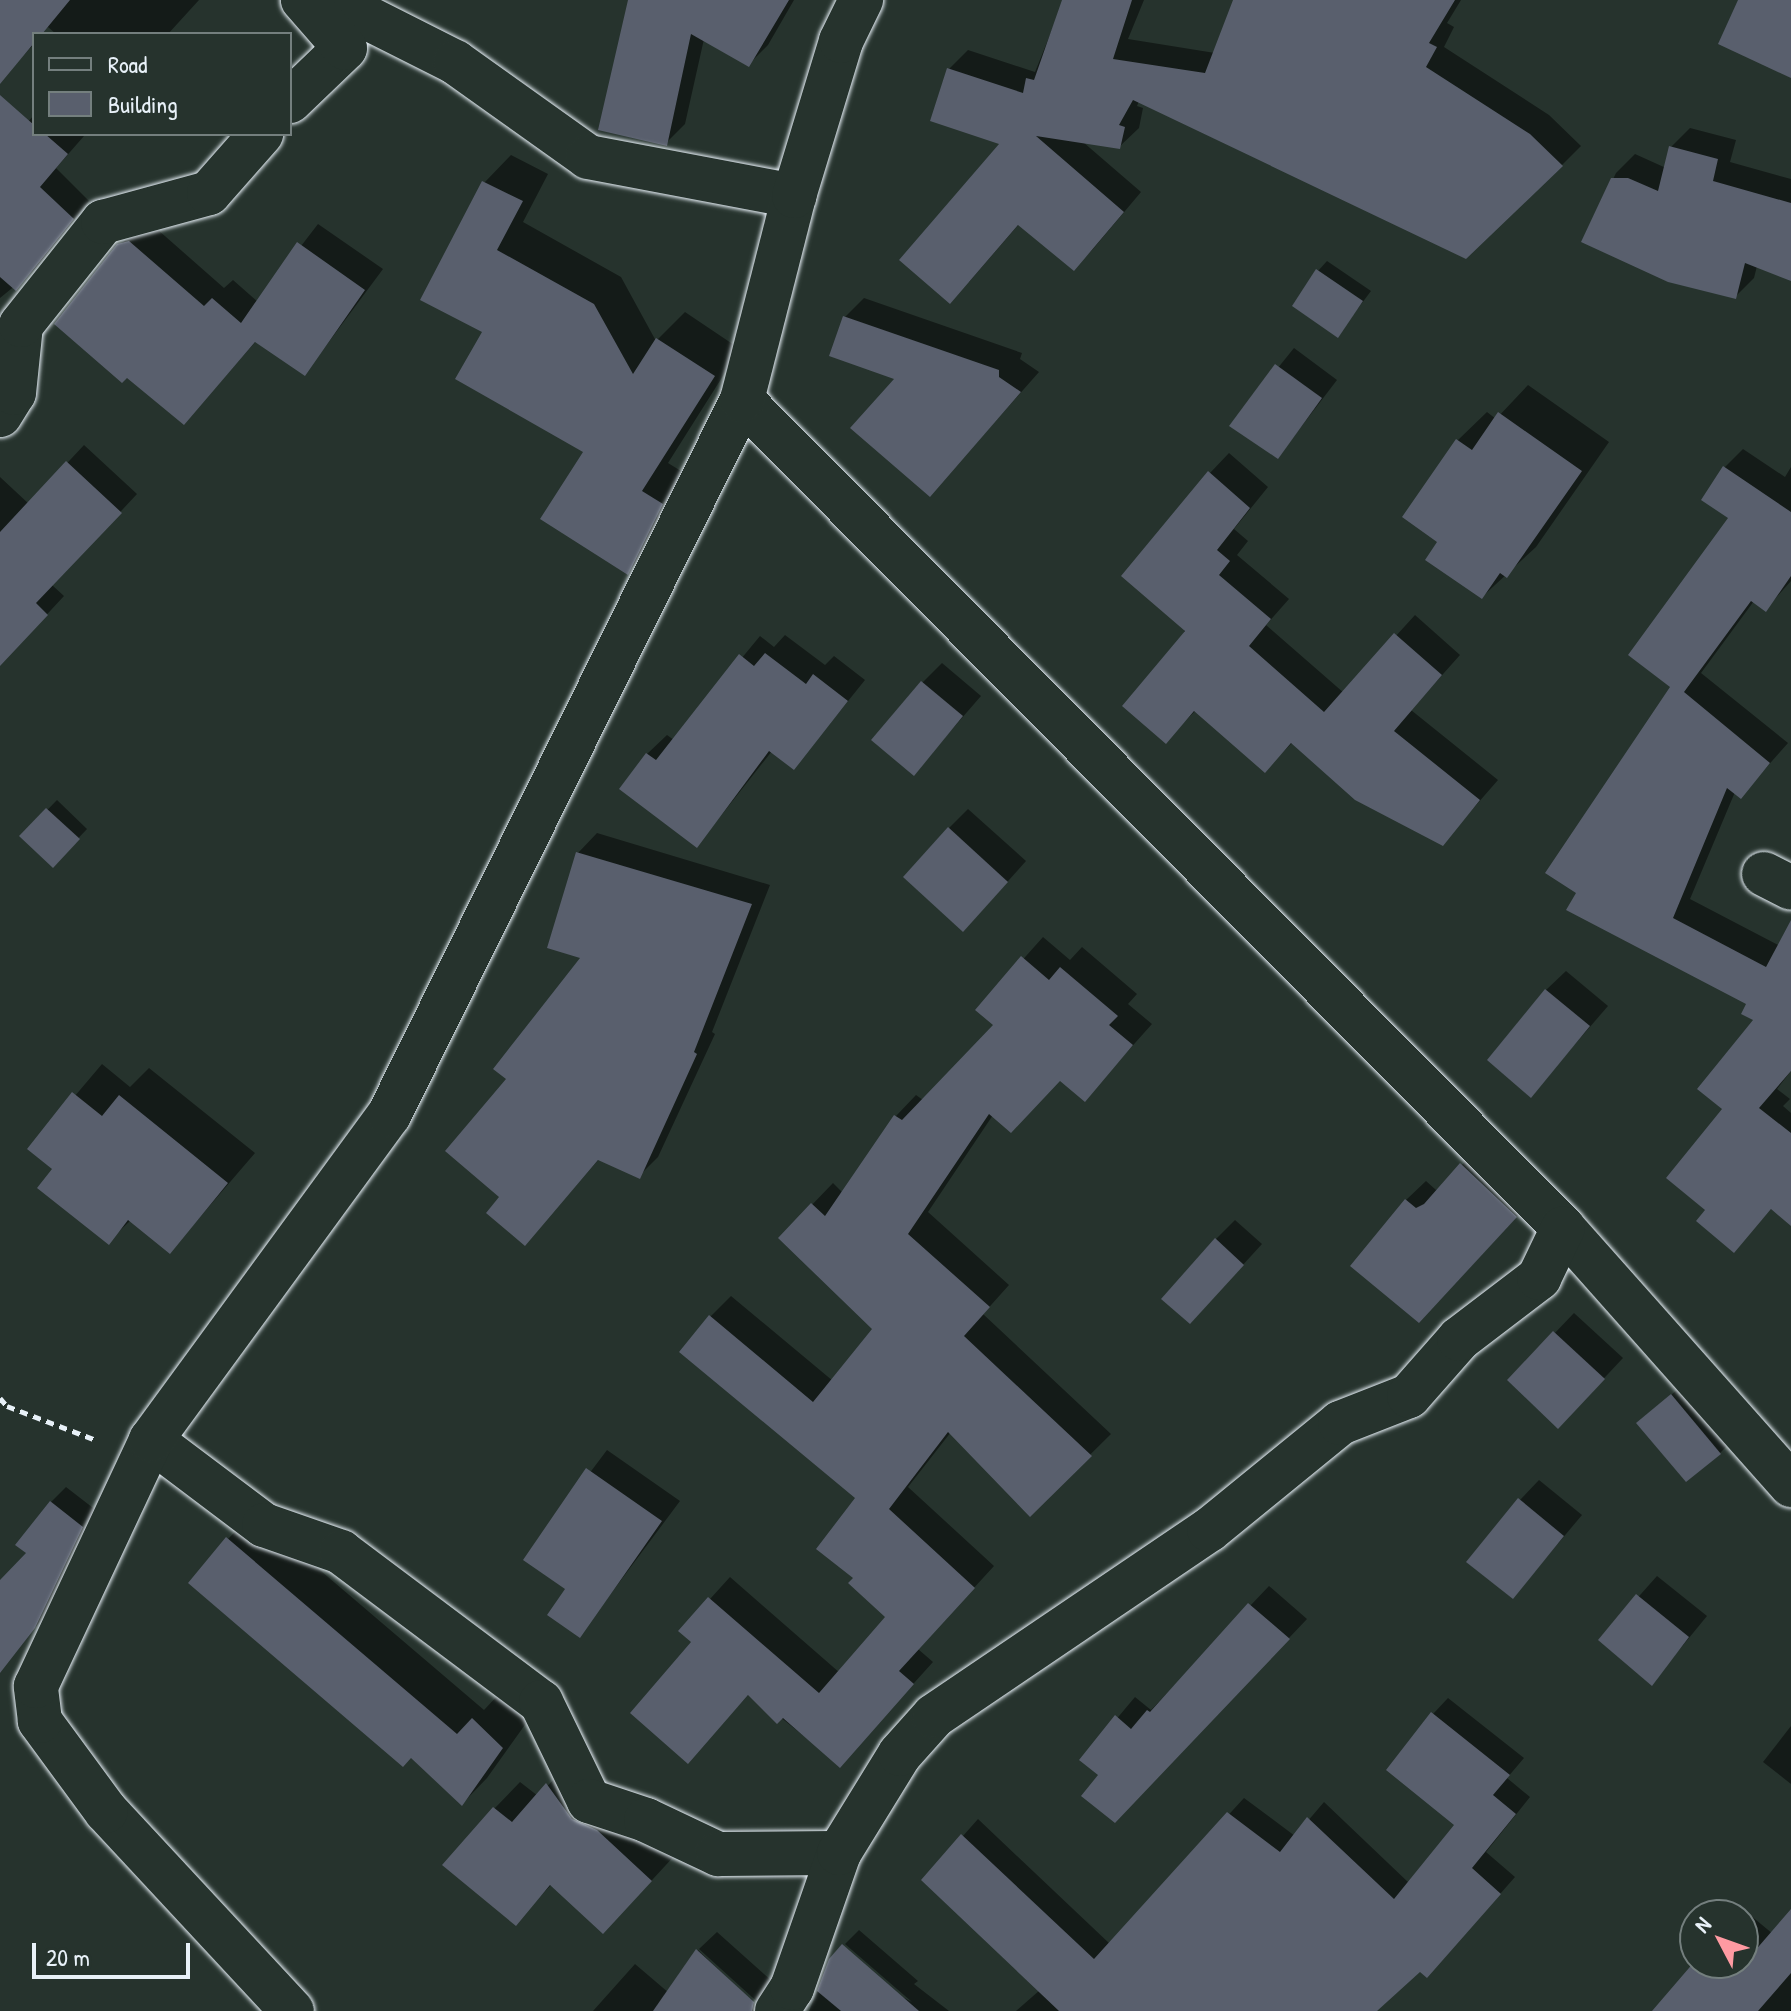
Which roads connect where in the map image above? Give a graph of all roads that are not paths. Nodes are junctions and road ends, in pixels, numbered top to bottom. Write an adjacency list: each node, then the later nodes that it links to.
1 (303, 0): 4 (street)
2 (332, 0): 6 (street)
3 (861, 0): 6 (street)
4 (292, 99)
5 (259, 136): 8 (street)
6 (794, 196): 7 (street)
7 (742, 400): 9 (street); 10 (street)
8 (0, 415)
9 (1563, 1228): 11 (street); 12 (street)
10 (151, 1440): 12 (street); 13 (street)
11 (1791, 1485)
12 (839, 1853): 14 (street)
13 (292, 2011)
14 (777, 2011)

